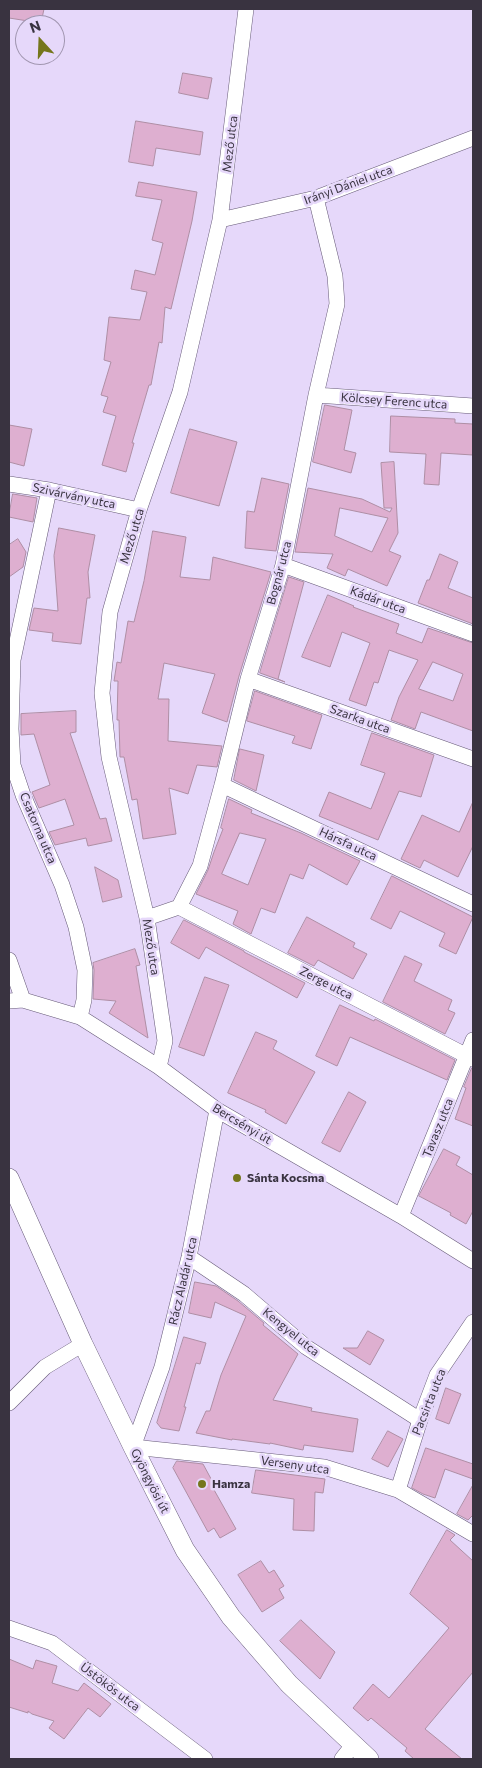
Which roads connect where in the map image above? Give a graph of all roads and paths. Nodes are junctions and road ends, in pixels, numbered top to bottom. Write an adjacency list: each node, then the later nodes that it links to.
1 (246, 9): 4 (street, Mező utca)
2 (473, 138): 3 (street, Irányi Dániel utca)
3 (316, 198): 4 (street, Irányi Dániel utca); 5 (street, Bognár utca)
4 (220, 220): 9 (street, Mező utca)
5 (316, 395): 6 (street, Kölcsey Ferenc utca); 10 (street, Bognár utca)
6 (473, 406)
7 (9, 484): 8 (street, Szivárvány utca)
8 (49, 490): 9 (street, Szivárvány utca); 12 (street, Csatorna utca)
9 (139, 510): 18 (street, Mező utca)
10 (283, 565): 11 (street, Kádár utca); 13 (street, Bognár utca)
11 (473, 634)
12 (11, 657): 21 (street, Csatorna utca)
13 (248, 679): 14 (street, Szarka utca); 15 (street, Bognár utca)
14 (473, 759)
15 (222, 785): 16 (street, Hársfa utca); 17 (street, Bognár utca)
16 (473, 904)
17 (179, 907): 18 (street); 23 (street, Zerge utca)
18 (147, 918): 24 (street, Mező utca)
19 (9, 960): 20 (street)
20 (16, 1000): 21 (street, Bercsényi út)
21 (80, 1017): 24 (street, Bercsényi út)
22 (473, 1040): 23 (street, Tavasz utca)
23 (470, 1058): 27 (street, Tavasz utca)
24 (159, 1067): 25 (street, Bercsényi út)
25 (217, 1110): 27 (street, Bercsényi út); 28 (street, Rácz Aladár utca)
26 (9, 1178): 31 (street, Gyöngyösi út)
27 (402, 1216): 29 (street, Bercsényi út)
28 (189, 1257): 33 (street, Kengyel utca); 34 (street, Rácz Aladár utca)
29 (473, 1261)
30 (473, 1322): 33 (street, Pacsirta utca)
31 (83, 1344): 32 (street); 34 (street, Gyöngyösi út)
32 (9, 1403)
33 (420, 1420): 35 (street, Pacsirta utca)
34 (133, 1447): 35 (street, Verseny utca); 38 (street, Gyöngyösi út)
35 (398, 1490): 36 (street, Verseny utca)
36 (473, 1534)
37 (9, 1628): 39 (street, Üstökös utca)
38 (347, 1752): 40 (street, Gyöngyösi út)
39 (205, 1759)
40 (369, 1759)

